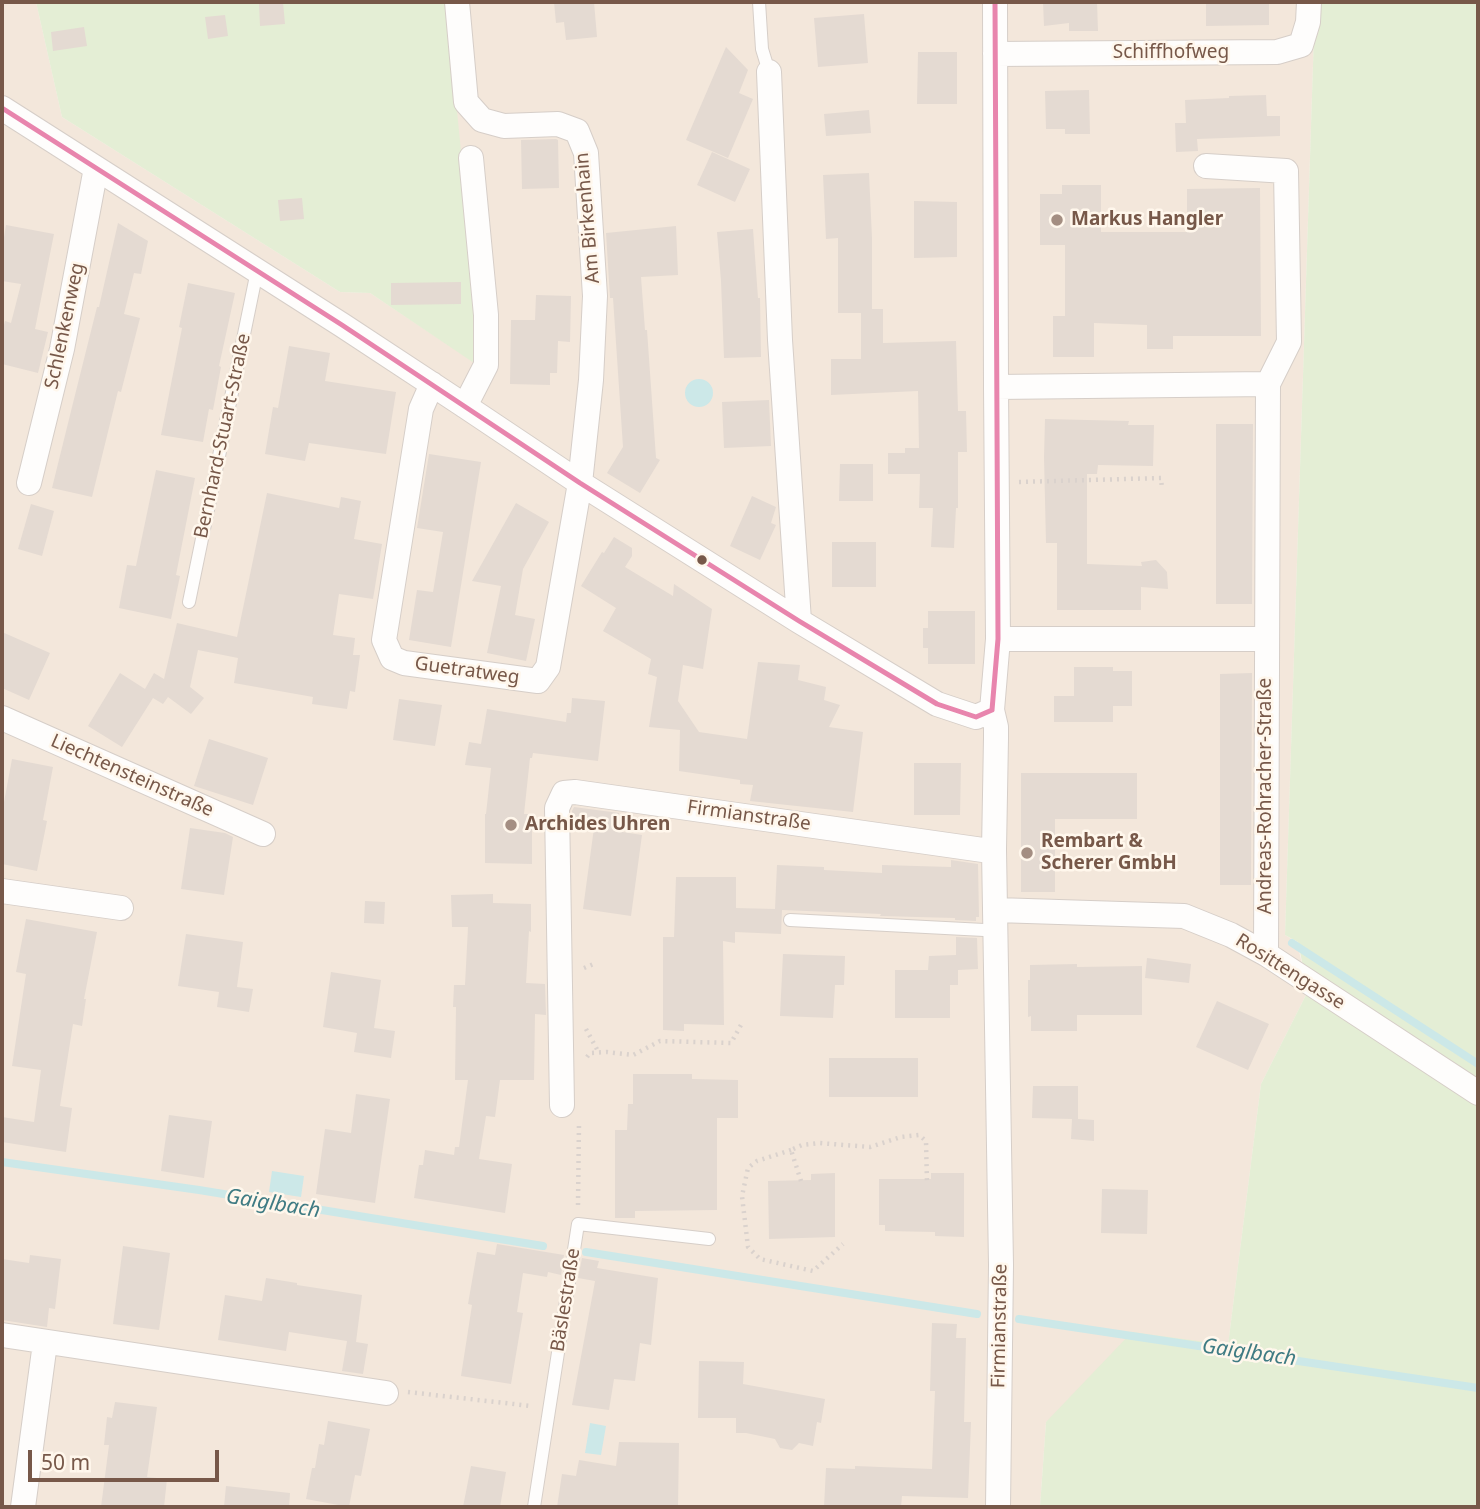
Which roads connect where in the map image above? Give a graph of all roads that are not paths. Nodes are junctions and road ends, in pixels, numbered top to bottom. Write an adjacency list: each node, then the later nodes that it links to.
1 (457, 2): 17 (street, Am Birkenhain)
2 (759, 2): 6 (lane)
3 (995, 2): 5 (street, Firmianstraße)
4 (1309, 2): 5 (street, Schiffhofweg)
5 (995, 54): 14 (street, Firmianstraße)
6 (769, 72): 19 (street)
7 (2, 108): 10 (street)
8 (471, 158): 15 (street)
9 (1206, 166): 13 (street, Andreas-Rohracher-Straße)
10 (96, 168): 11 (street); 16 (street, Schlenkenweg)
11 (257, 271): 12 (street); 18 (lane, Bernhard-Stuart-Straße)
12 (432, 384): 15 (street); 17 (street, Guetratweg)
13 (1268, 384): 14 (street); 21 (street, Andreas-Rohracher-Straße)
14 (996, 387): 20 (street, Firmianstraße)
15 (465, 406): 17 (street)
16 (29, 483)
17 (580, 484): 19 (street)
18 (189, 602)
19 (799, 621): 22 (street)
20 (999, 639): 21 (street); 22 (street, Firmianstraße)
21 (1266, 639): 30 (street, Andreas-Rohracher-Straße)
22 (992, 710): 25 (street, Firmianstraße)
23 (2, 718): 24 (street, Liechtensteinstraße)
24 (263, 834)
25 (995, 850): 28 (street, Firmianstraße); 32 (street, Firmianstraße)
26 (2, 891): 27 (street)
27 (121, 908)
28 (996, 919): 29 (lane); 30 (street, Rosittengasse); 39 (street, Firmianstraße)
29 (790, 920)
30 (1266, 954): 31 (street, Rosittengasse)
31 (1478, 1093)
32 (570, 1110)
33 (709, 1239): 38 (lane, Bäslestraße)
34 (2, 1335): 35 (street)
35 (45, 1343): 36 (street); 37 (street)
36 (386, 1393)
37 (23, 1507)
38 (534, 1507)
39 (998, 1507)

